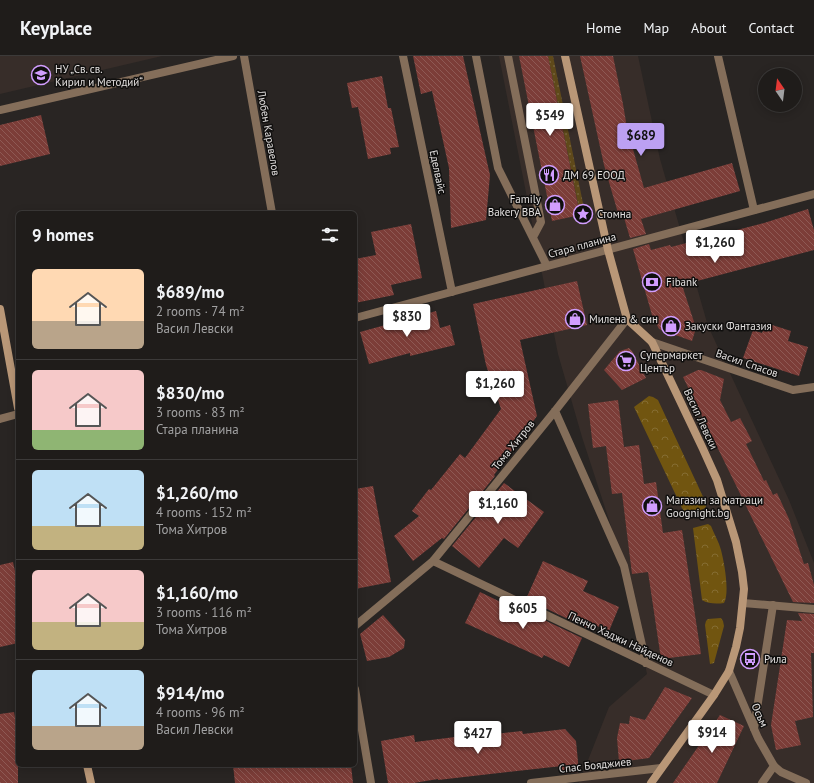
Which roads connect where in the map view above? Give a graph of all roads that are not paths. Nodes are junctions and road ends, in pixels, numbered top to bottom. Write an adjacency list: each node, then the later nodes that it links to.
1 (233, 56): 8 (street)
2 (244, 56): 11 (street, Любен Каравелов)
3 (403, 56): 15 (street, Еделвайс)
4 (476, 56): 12 (street)
5 (508, 56): 12 (street)
6 (565, 56): 13 (street)
7 (718, 56): 10 (street)
8 (0, 110)
9 (814, 194): 10 (street, Стара планина)
10 (754, 210): 13 (street, Стара планина)
11 (272, 211)
12 (533, 237): 14 (street)
13 (608, 250): 14 (street, Стара планина); 18 (street)
14 (547, 266): 15 (street, Стара планина)
15 (452, 292): 17 (street, Стара планина)
16 (0, 309): 21 (street)
17 (357, 317)
18 (627, 319): 19 (street, Васил Левски); 22 (street, Тома Хитров)
19 (652, 342): 20 (street, Васил Спасов); 26 (street, Васил Левски)
20 (814, 387)
21 (16, 397)
22 (555, 411): 25 (street, Тома Хитров); 30 (street)
23 (16, 415): 24 (street)
24 (0, 419)
25 (433, 561): 29 (street, Тома Хитров); 30 (street, Пенчо Хаджи Найденов)
26 (743, 603): 27 (street); 31 (street, Васил Левски)
27 (773, 605): 28 (street); 34 (street)
28 (814, 609)
29 (357, 624)
30 (646, 663): 32 (street, Пенчо Хаджи Найденов)
31 (728, 671): 32 (street, Васил Левски); 34 (street, Осъм)
32 (714, 695): 37 (street, Васил Левски)
33 (357, 701): 39 (street)
34 (754, 728): 35 (street, Осъм)
35 (774, 766): 42 (street); 43 (street)
36 (87, 767): 38 (street)
37 (661, 768): 40 (street, Спас Бояджиев); 41 (street, Васил Левски)
38 (91, 783)
39 (371, 783)
40 (531, 783)
41 (651, 783)
42 (762, 783)
43 (806, 783)

